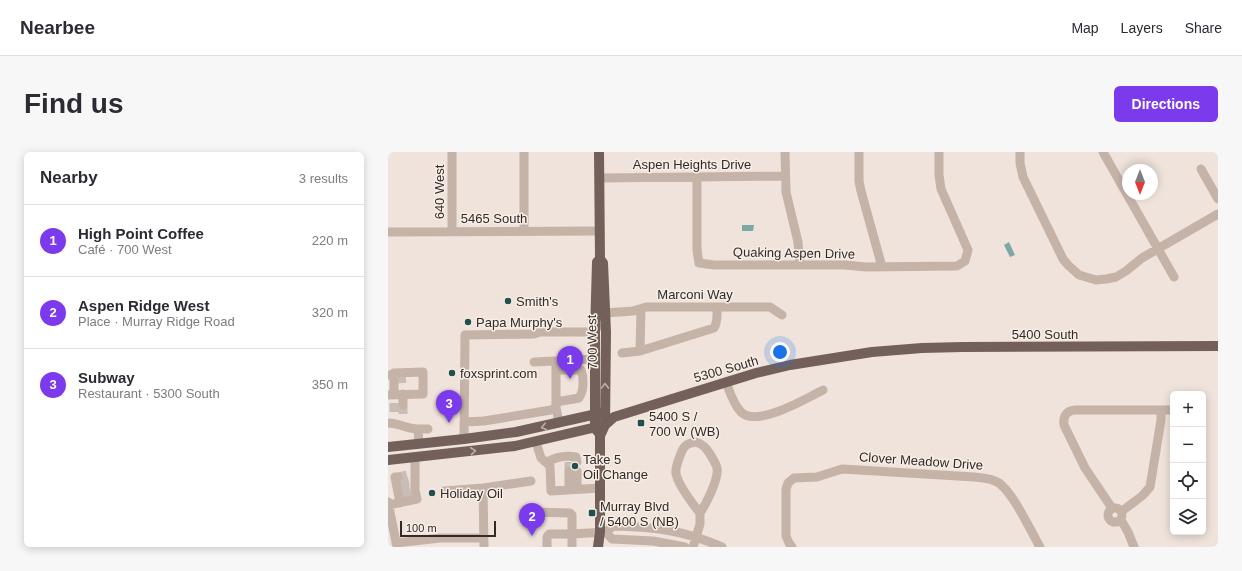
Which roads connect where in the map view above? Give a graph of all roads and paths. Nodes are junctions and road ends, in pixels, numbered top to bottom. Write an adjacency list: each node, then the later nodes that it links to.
1 (452, 152): 15 (street, 640 West)
2 (524, 152): 16 (street)
3 (600, 152): 12 (main road, 700 West)
4 (785, 152): 10 (street)
5 (859, 152): 22 (street)
6 (939, 152): 22 (street, Quaking Aspen Drive)
7 (1020, 152): 19 (street)
8 (1103, 152): 19 (street)
9 (1201, 169): 13 (street)
10 (785, 176): 11 (street, Aspen Heights Drive); 21 (street)
11 (697, 177): 12 (street, Aspen Heights Drive); 21 (street, Quaking Aspen Drive)
12 (600, 178): 17 (main road, 700 West)
13 (1218, 199)
14 (1218, 214): 19 (street)
15 (452, 231): 16 (street, 5465 South); 18 (street, 5465 South)
16 (524, 231): 17 (street, 5465 South)
17 (599, 231): 20 (main road, 700 West)
18 (388, 232)
19 (1158, 248): 23 (street)
20 (600, 259): 24 (main road, 700 West); 29 (main road, 700 West)
21 (800, 265): 22 (street, Quaking Aspen Drive)
22 (882, 267)
23 (1174, 277)
24 (604, 282): 27 (main road, 700 West); 29 (street)
25 (717, 307): 26 (street, Marconi Way); 28 (street, Marconi Way); 31 (street)
26 (641, 309): 27 (street, Marconi Way); 31 (street)
27 (605, 313): 46 (main road, 700 West, one-way to 27)
28 (782, 315)
29 (595, 332): 34 (main road, 700 West); 49 (street)
30 (1218, 346): 32 (main road, 5400 South)
31 (640, 351): 33 (street)
32 (872, 352): 40 (main road, 5300 South)
33 (622, 353)
34 (596, 359): 36 (street); 46 (main road, 700 West)
35 (534, 362): 36 (street)
36 (556, 366): 43 (street); 43 (street)
37 (393, 377): 39 (street); 42 (street)
38 (409, 378): 39 (street)
39 (423, 378): 42 (street)
40 (726, 382): 41 (street); 46 (main road, 5300 South)
41 (823, 390)
42 (396, 398)
43 (556, 405): 47 (street); 50 (street)
44 (1161, 410): 45 (street); 69 (street); 72 (street)
45 (1170, 410)
46 (605, 414): 50 (main road, 5300 South); 53 (main road); 53 (main road, 5300 South)
47 (512, 417): 49 (street); 54 (street)
48 (397, 421): 51 (street)
49 (465, 422): 55 (street)
50 (559, 423): 54 (main road, 5300 South, one-way to 54)
51 (418, 429): 52 (street); 57 (street)
52 (428, 429)
53 (600, 430): 56 (main road); 65 (main road)
54 (516, 432): 55 (main road, 5300 South)
55 (464, 439): 57 (main road, 5300 South)
56 (536, 442): 59 (main road, one-way to 56); 61 (street)
57 (419, 444): 58 (main road, 5300 South)
58 (388, 447)
59 (415, 457): 60 (main road); 63 (street)
60 (388, 460)
61 (547, 462): 66 (street); 66 (street)
62 (531, 481): 64 (street)
63 (404, 487): 68 (street)
64 (484, 488): 67 (street); 77 (street)
65 (600, 488): 66 (street); 73 (main road)
66 (573, 489)
67 (444, 491)
68 (388, 504): 79 (street)
69 (1112, 508): 72 (street); 72 (street)
70 (531, 512): 75 (street)
71 (700, 513): 71 (street); 76 (street)
72 (1121, 516): 81 (street)
73 (603, 532): 74 (street); 75 (street); 80 (street); 84 (main road)
74 (679, 532): 76 (street); 80 (street)
75 (572, 534): 82 (street); 83 (street)
76 (697, 537): 85 (street); 86 (street)
77 (484, 542): 78 (street)
78 (430, 543): 79 (street)
79 (397, 545)
80 (679, 546)
81 (1133, 546)
82 (547, 547)
83 (572, 547)
84 (598, 547)
85 (694, 547)
86 (722, 547)
87 (792, 547): 88 (street, Clover Meadow Drive)
88 (1040, 547)

